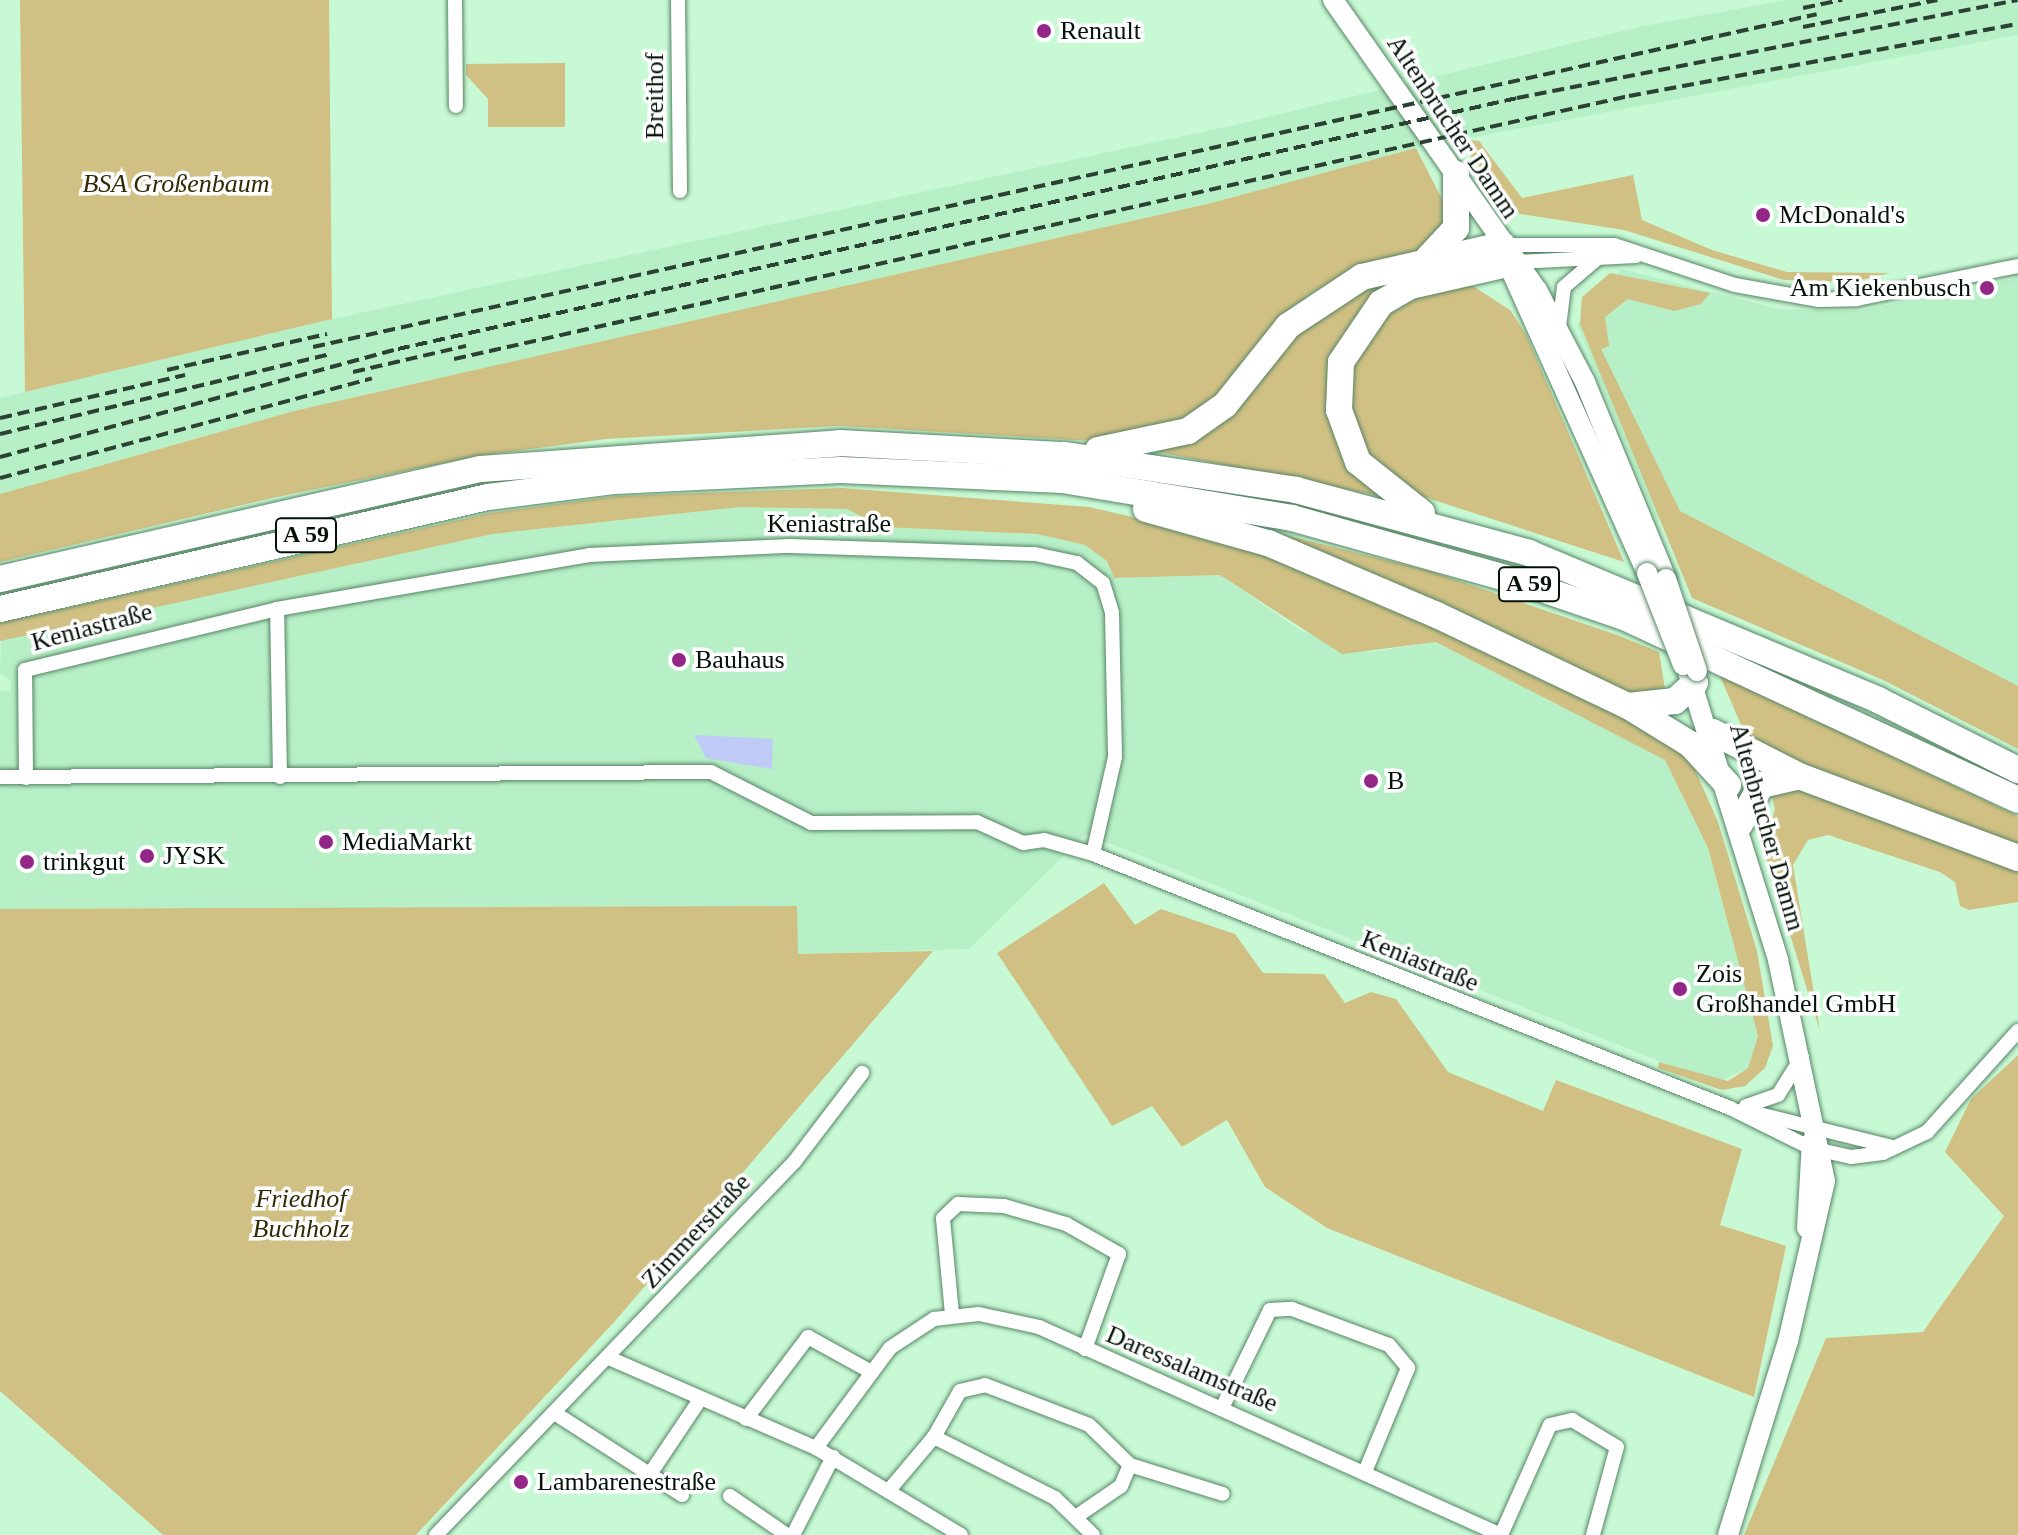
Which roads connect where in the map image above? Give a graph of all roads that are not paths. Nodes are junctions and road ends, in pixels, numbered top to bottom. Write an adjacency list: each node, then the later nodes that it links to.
1 (455, 0): 4 (street)
2 (678, 0): 6 (street, Breithof)
3 (1333, 0): 5 (main road, Altenbrucher Damm)
4 (456, 106)
5 (1456, 174): 8 (main road, Altenbrucher Damm); 10 (highway)
6 (680, 191)
7 (1645, 255): 8 (street); 9 (street); 11 (street)
8 (1509, 257): 9 (street); 10 (highway); 12 (main road, Altenbrucher Damm); 15 (highway); 16 (main road, Altenbrucher Damm)
9 (1600, 257): 12 (street)
10 (1427, 259): 13 (highway)
11 (2018, 266)
12 (1559, 332): 16 (main road, Altenbrucher Damm)
13 (1065, 455): 15 (highway, A 59); 17 (highway, A 59)
14 (1006, 475): 18 (highway, A 59); 21 (highway); 29 (highway, A 59)
15 (1438, 524): 23 (highway, A 59)
16 (1656, 576): 20 (main road, Altenbrucher Damm, bridge)
17 (0, 579)
18 (0, 609)
19 (277, 609): 26 (street); 27 (street, Keniastraße); 31 (street, Keniastraße)
20 (1692, 673): 21 (highway); 22 (main road, Altenbrucher Damm)
21 (1628, 706): 28 (highway)
22 (1713, 732): 24 (highway); 28 (main road, Altenbrucher Damm)
23 (2018, 770)
24 (1799, 776): 30 (highway); 32 (highway)
25 (0, 777): 27 (street, Keniastraße)
26 (280, 777): 27 (street, Keniastraße); 31 (street, Keniastraße)
27 (26, 778)
28 (1728, 785): 30 (main road, Altenbrucher Damm)
29 (2018, 800)
30 (1740, 824): 34 (main road, Altenbrucher Damm)
31 (1093, 854): 36 (street, Keniastraße)
32 (2018, 858)
33 (2018, 1031): 38 (street)
34 (1802, 1057): 36 (street); 37 (main road, Altenbrucher Damm)
35 (862, 1073): 42 (street, Zimmerstraße)
36 (1730, 1108): 37 (street, Keniastraße); 39 (street, Keniastraße)
37 (1816, 1128): 38 (street); 39 (main road, Altenbrucher Damm)
38 (1901, 1146): 39 (street)
39 (1816, 1150): 66 (main road, Altenbrucher Damm)
40 (952, 1314): 41 (street, Daressalamstraße); 41 (street); 43 (street)
41 (1085, 1349): 45 (street, Daressalamstraße)
42 (609, 1358): 44 (street); 46 (street, Zimmerstraße)
43 (868, 1370): 47 (street); 49 (street)
44 (699, 1401): 47 (street); 53 (street)
45 (1222, 1408): 52 (street, Daressalamstraße); 52 (street)
46 (556, 1414): 53 (street); 59 (street, Zimmerstraße)
47 (746, 1419): 49 (street)
48 (934, 1437): 51 (street); 54 (street); 58 (street)
49 (816, 1448): 50 (street)
50 (833, 1457): 54 (street); 61 (street)
51 (1130, 1465): 55 (street); 58 (street)
52 (1365, 1472): 64 (street, Daressalamstraße)
53 (650, 1474): 56 (street)
54 (890, 1489): 62 (street)
55 (1223, 1494)
56 (682, 1495)
57 (730, 1496): 60 (street)
58 (1077, 1525): 63 (street)
59 (436, 1535)
60 (787, 1535)
61 (793, 1535)
62 (961, 1535)
63 (1093, 1535)
64 (1501, 1535): 65 (street)
65 (1593, 1535)
66 (1728, 1535)

